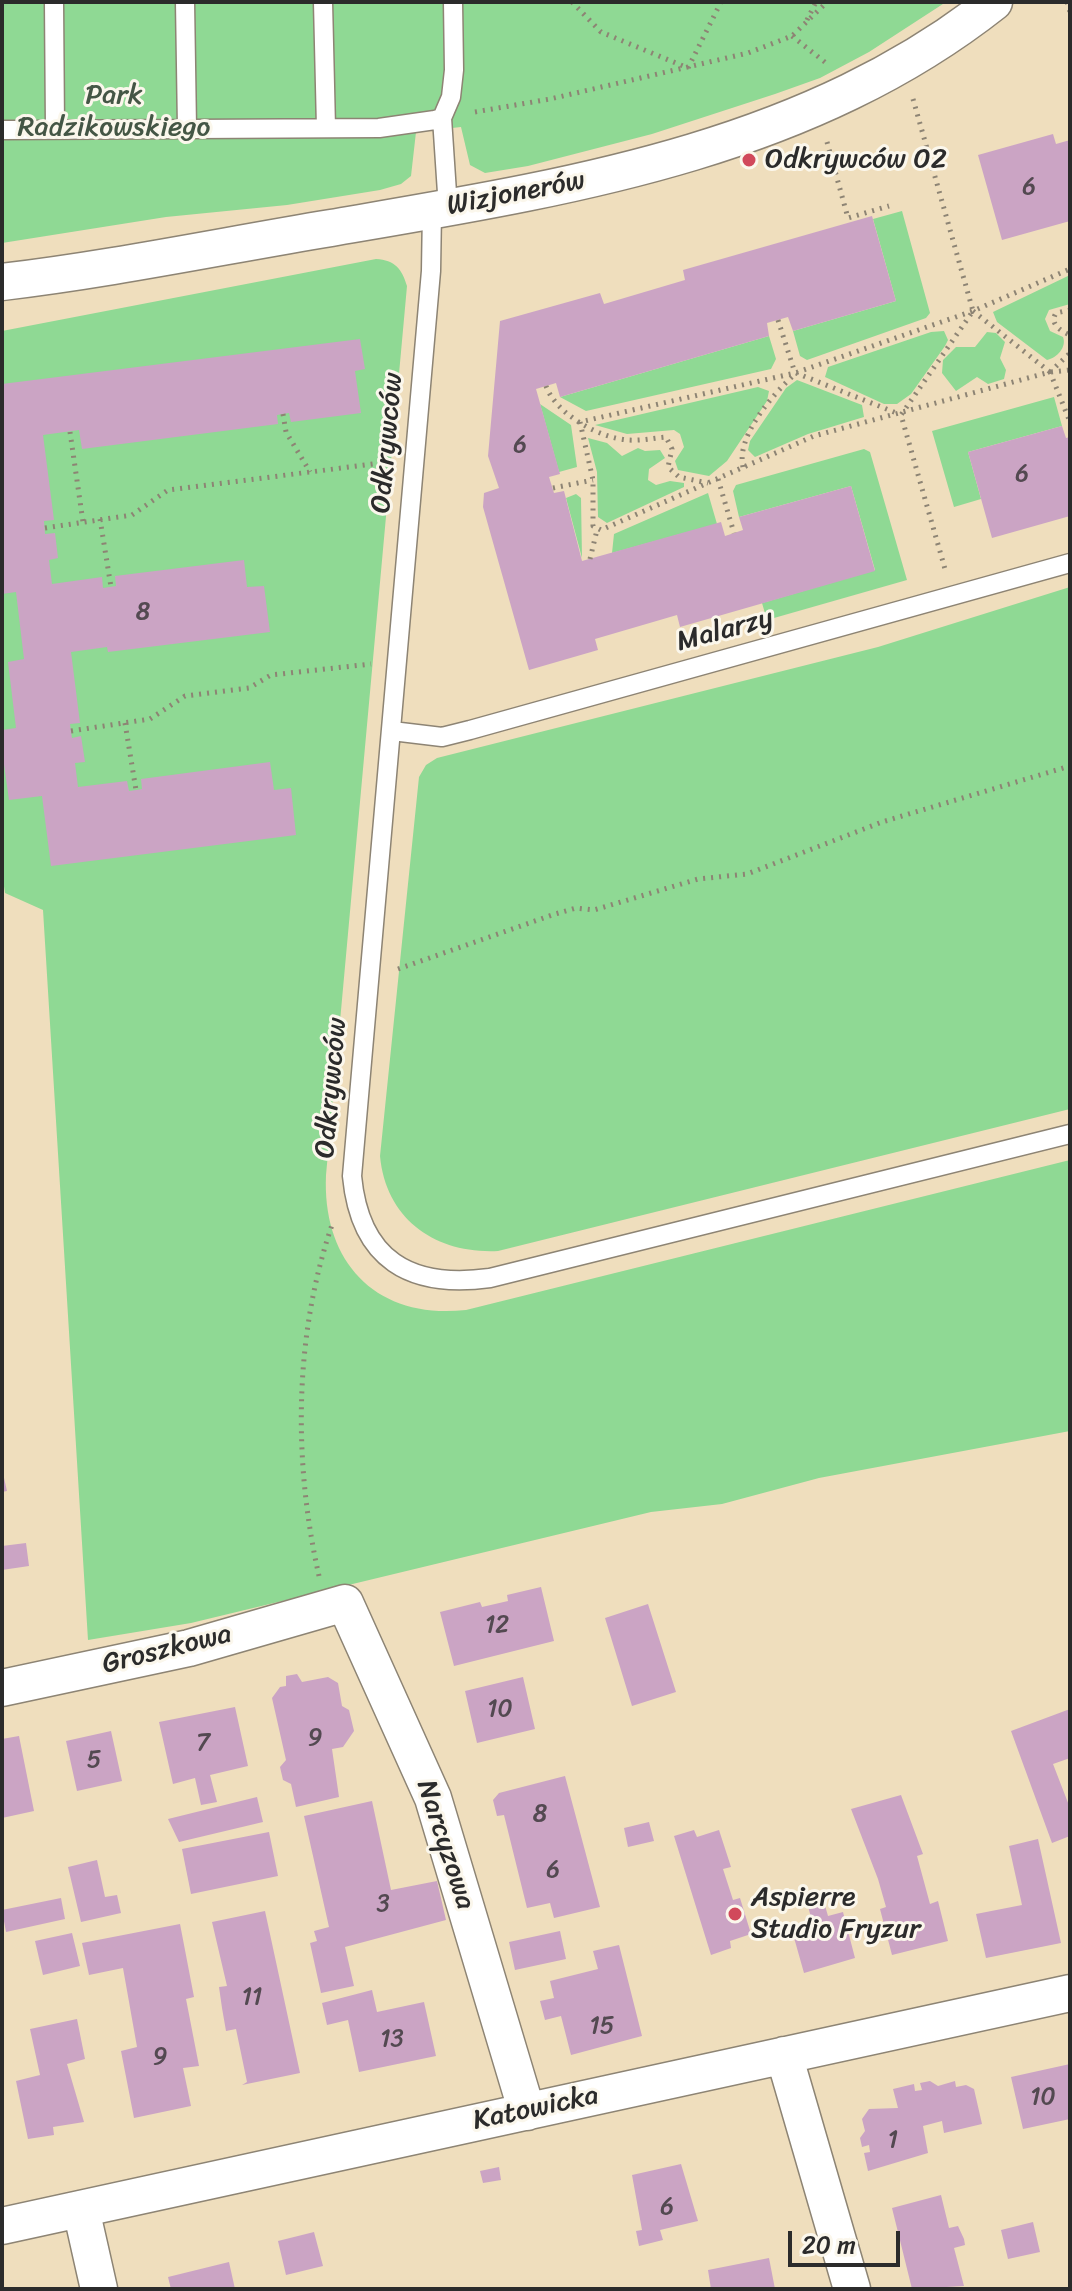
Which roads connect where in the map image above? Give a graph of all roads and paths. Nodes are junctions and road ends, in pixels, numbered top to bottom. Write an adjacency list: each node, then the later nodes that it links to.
1 (54, 2): 20 (lane)
2 (185, 2): 18 (lane)
3 (323, 2): 19 (lane)
4 (453, 2): 17 (lane, Odkrywców)
5 (572, 2): 15 (path)
6 (721, 2): 15 (path)
7 (816, 2): 12 (path)
8 (827, 2): 12 (path)
9 (994, 2): 24 (street, Wizjonerów)
10 (1067, 2): 11 (path)
11 (1070, 12)
12 (804, 28): 13 (path)
13 (792, 36): 14 (path); 15 (path)
14 (828, 65)
15 (688, 68): 17 (path)
16 (913, 99): 28 (path)
17 (442, 118): 19 (lane); 24 (lane, Odkrywców)
18 (187, 128): 19 (lane); 20 (lane)
19 (326, 128)
20 (55, 129): 21 (lane)
21 (2, 130)
22 (827, 141): 23 (path)
23 (889, 206)
24 (440, 209): 26 (street, Wizjonerów); 60 (lane, Odkrywców)
25 (1070, 269): 28 (path)
26 (2, 282)
27 (1070, 310): 30 (path)
28 (973, 311): 33 (path); 34 (path); 37 (path)
29 (778, 320): 34 (path)
30 (1070, 335)
31 (1070, 353): 33 (path)
32 (1070, 370): 33 (path)
33 (1050, 372): 37 (path); 39 (path)
34 (795, 373): 37 (path); 38 (path); 42 (path)
35 (546, 386): 38 (path)
36 (283, 414): 43 (path)
37 (901, 415): 42 (path); 56 (path)
38 (580, 422): 45 (path); 46 (path)
39 (1070, 422)
40 (70, 432): 49 (path)
41 (398, 461): 43 (path)
42 (743, 467): 44 (path)
43 (310, 472): 48 (path)
44 (718, 479): 46 (path); 52 (path)
45 (593, 480): 47 (path); 51 (path)
46 (708, 483): 51 (path)
47 (553, 488)
48 (100, 519): 49 (path); 55 (path)
49 (83, 522): 50 (path)
50 (45, 528)
51 (597, 530): 53 (path)
52 (734, 533)
53 (590, 559)
54 (1070, 563): 56 (lane, Malarzy)
55 (111, 587)
56 (953, 597): 60 (lane, Malarzy)
57 (380, 663): 58 (path)
58 (125, 723): 59 (path); 62 (path)
59 (71, 731)
60 (392, 731): 64 (lane, Odkrywców)
61 (1070, 766): 63 (path)
62 (136, 790)
63 (390, 973)
64 (1070, 1134)
65 (333, 1222): 66 (path)
66 (330, 1607): 67 (street, Groszkowa); 70 (street, Narcyzowa)
67 (2, 1688)
68 (1070, 1993): 69 (street, Katowicka)
69 (784, 2055): 70 (street, Katowicka); 74 (street)
70 (527, 2112): 71 (street, Katowicka)
71 (81, 2209): 72 (street, Katowicka); 73 (street)
72 (2, 2226)
73 (99, 2289)
74 (852, 2289)

